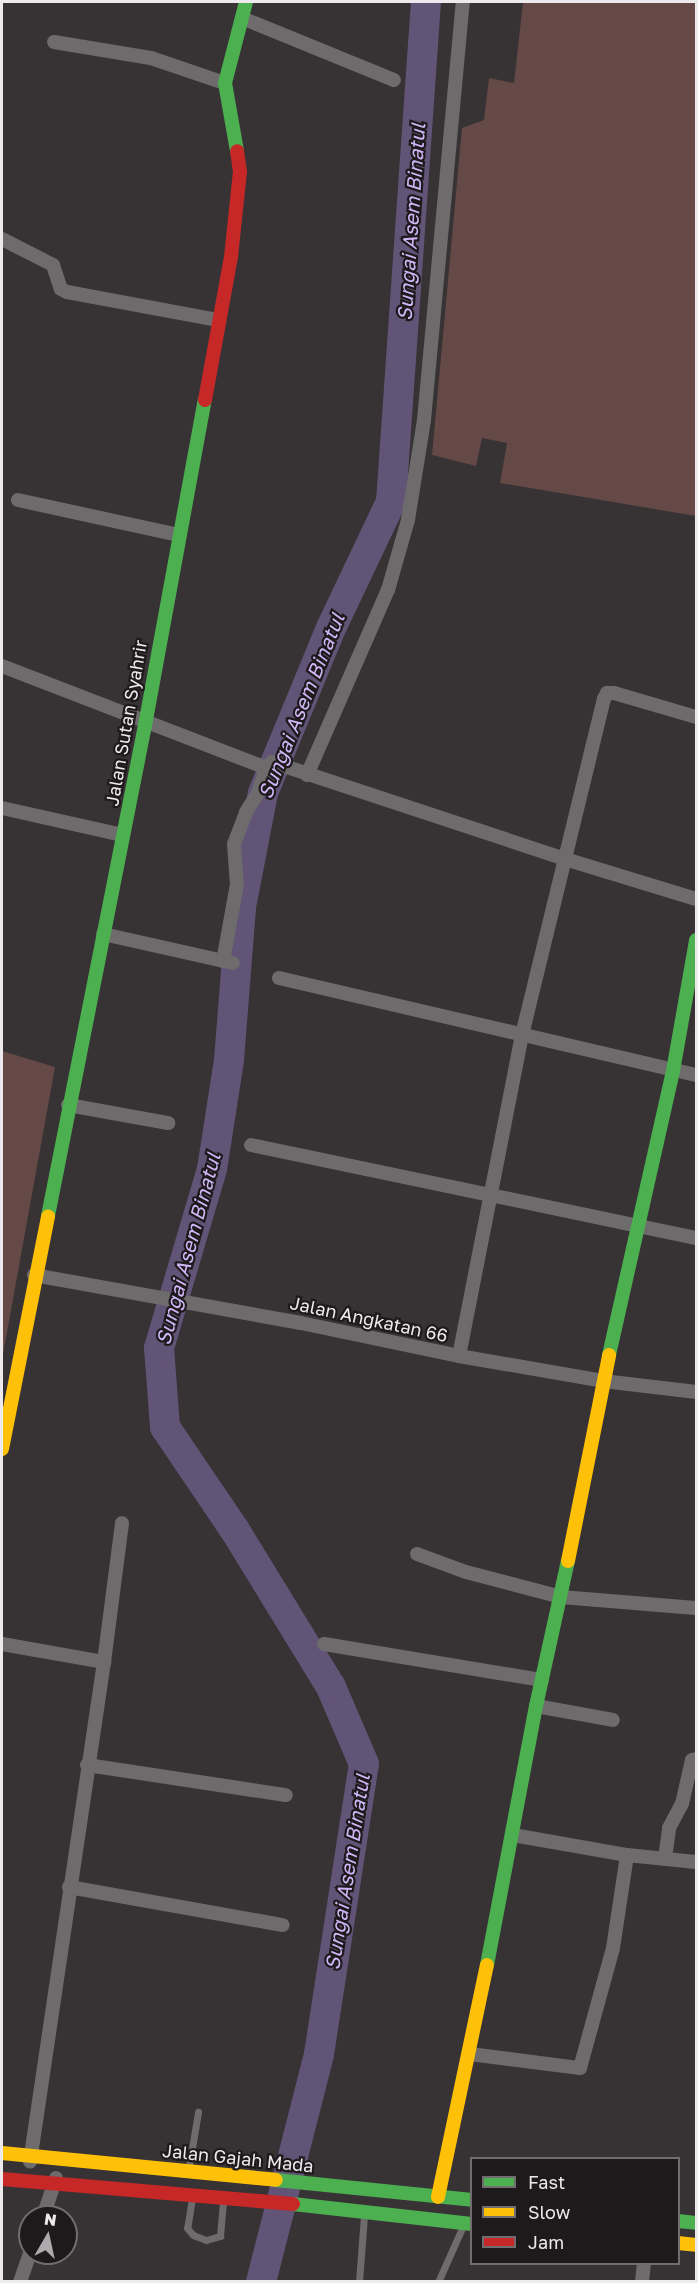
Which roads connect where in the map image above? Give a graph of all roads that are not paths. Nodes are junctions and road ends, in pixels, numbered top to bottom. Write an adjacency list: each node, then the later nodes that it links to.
1 (246, 2): 3 (main road, Jalan Sutan Syahrir)
2 (463, 2): 15 (street)
3 (242, 18): 5 (street); 6 (main road, Jalan Sutan Syahrir)
4 (54, 42): 6 (street)
5 (394, 80)
6 (225, 83): 8 (main road, Jalan Sutan Syahrir)
7 (2, 240): 8 (street)
8 (218, 320): 10 (main road, Jalan Sutan Syahrir)
9 (18, 500): 10 (street)
10 (179, 535): 13 (main road, Jalan Sutan Syahrir)
11 (2, 666): 13 (street)
12 (696, 717): 18 (street)
13 (146, 720): 14 (street); 17 (main road, Jalan Sutan Syahrir)
14 (269, 765): 15 (street); 20 (street)
15 (306, 775): 18 (street)
16 (2, 808): 17 (street)
17 (123, 836): 20 (main road, Jalan Sutan Syahrir)
18 (565, 859): 19 (street); 23 (street)
19 (696, 899)
20 (103, 934): 26 (main road, Jalan Sutan Syahrir)
21 (696, 940): 24 (main road)
22 (279, 978): 23 (street)
23 (522, 1035): 24 (street); 29 (street)
24 (673, 1071): 25 (street); 30 (main road)
25 (696, 1075)
26 (68, 1106): 27 (street); 32 (main road, Jalan Sutan Syahrir)
27 (168, 1123)
28 (251, 1145): 29 (street)
29 (492, 1196): 30 (street); 33 (street)
30 (639, 1227): 31 (street); 34 (main road)
31 (696, 1238)
32 (34, 1275): 33 (street, Jalan Angkatan 66); 36 (main road, Jalan Sutan Syahrir)
33 (459, 1356): 34 (street, Jalan Angkatan 66)
34 (603, 1381): 35 (street, Jalan Angkatan 66); 39 (main road)
35 (696, 1392)
36 (2, 1449)
37 (122, 1523): 43 (street)
38 (417, 1554): 39 (street)
39 (561, 1597): 40 (street); 44 (main road)
40 (696, 1608)
41 (2, 1644): 43 (street)
42 (324, 1644): 44 (street)
43 (104, 1662): 48 (street)
44 (542, 1680): 45 (main road)
45 (536, 1706): 46 (street); 50 (main road)
46 (613, 1720)
47 (696, 1759): 52 (street)
48 (87, 1765): 49 (street); 54 (street)
49 (286, 1795)
50 (513, 1835): 51 (street); 56 (main road)
51 (627, 1855): 52 (street); 56 (street)
52 (665, 1858): 53 (street)
53 (696, 1863)
54 (69, 1887): 55 (street); 59 (street)
55 (283, 1925)
56 (470, 2054): 66 (main road)
57 (198, 2112): 61 (lane)
58 (2, 2153): 59 (main road, Jalan Gajah Mada)
59 (31, 2156): 60 (main road, Jalan Gajah Mada); 63 (street)
60 (62, 2159): 61 (main road, Jalan Gajah Mada); 64 (street)
61 (188, 2171): 66 (main road, Jalan Gajah Mada)
62 (2, 2179): 63 (main road)
63 (28, 2181): 64 (main road)
64 (54, 2184): 65 (main road); 69 (street)
65 (192, 2196): 67 (main road); 67 (lane)
66 (438, 2196): 68 (main road, Jalan Gajah Mada)
67 (227, 2197): 70 (main road)
68 (470, 2200)
69 (47, 2205)
70 (360, 2213): 72 (main road); 79 (lane)
71 (680, 2221): 73 (main road)
72 (468, 2223): 80 (lane)
73 (696, 2223)
74 (680, 2243): 75 (main road)
75 (696, 2245)
76 (26, 2265): 78 (street)
77 (644, 2265): 81 (street)
78 (20, 2282)
79 (359, 2282)
80 (438, 2282)
81 (642, 2282)

